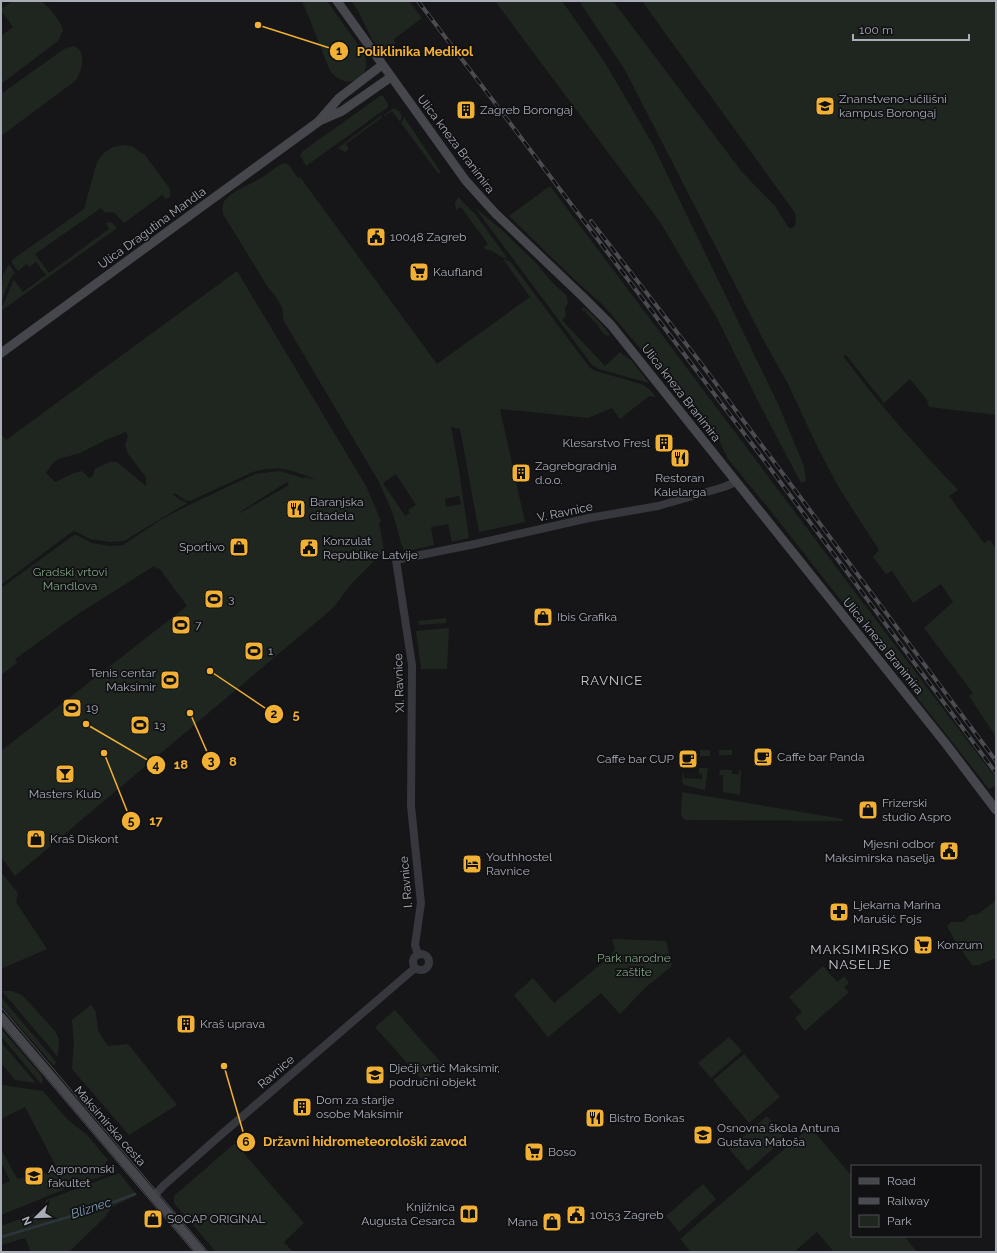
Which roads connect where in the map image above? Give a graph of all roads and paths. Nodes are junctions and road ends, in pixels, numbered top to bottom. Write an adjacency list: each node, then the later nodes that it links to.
1 (337, 1): 2 (main road, Ulica kneza Branimira)
2 (382, 65): 3 (main road, Ulica kneza Branimira); 4 (main road, Ulica Dragutina Mandla)
3 (391, 77): 4 (main road, Ulica Dragutina Mandla); 6 (main road, Ulica kneza Branimira)
4 (318, 122): 5 (main road, Ulica Dragutina Mandla)
5 (1, 353)
6 (736, 482): 7 (street, V. Ravnice); 9 (main road, Ulica kneza Branimira)
7 (396, 560): 8 (street, XI. Ravnice)
8 (412, 806): 10 (street, I. Ravnice)
9 (996, 810)
10 (418, 955): 11 (street); 11 (street)
11 (415, 968): 13 (street, Ravnice)
12 (1, 1017): 13 (main road, Maksimirska cesta)
13 (154, 1196): 14 (main road, Maksimirska cesta)
14 (201, 1252)

